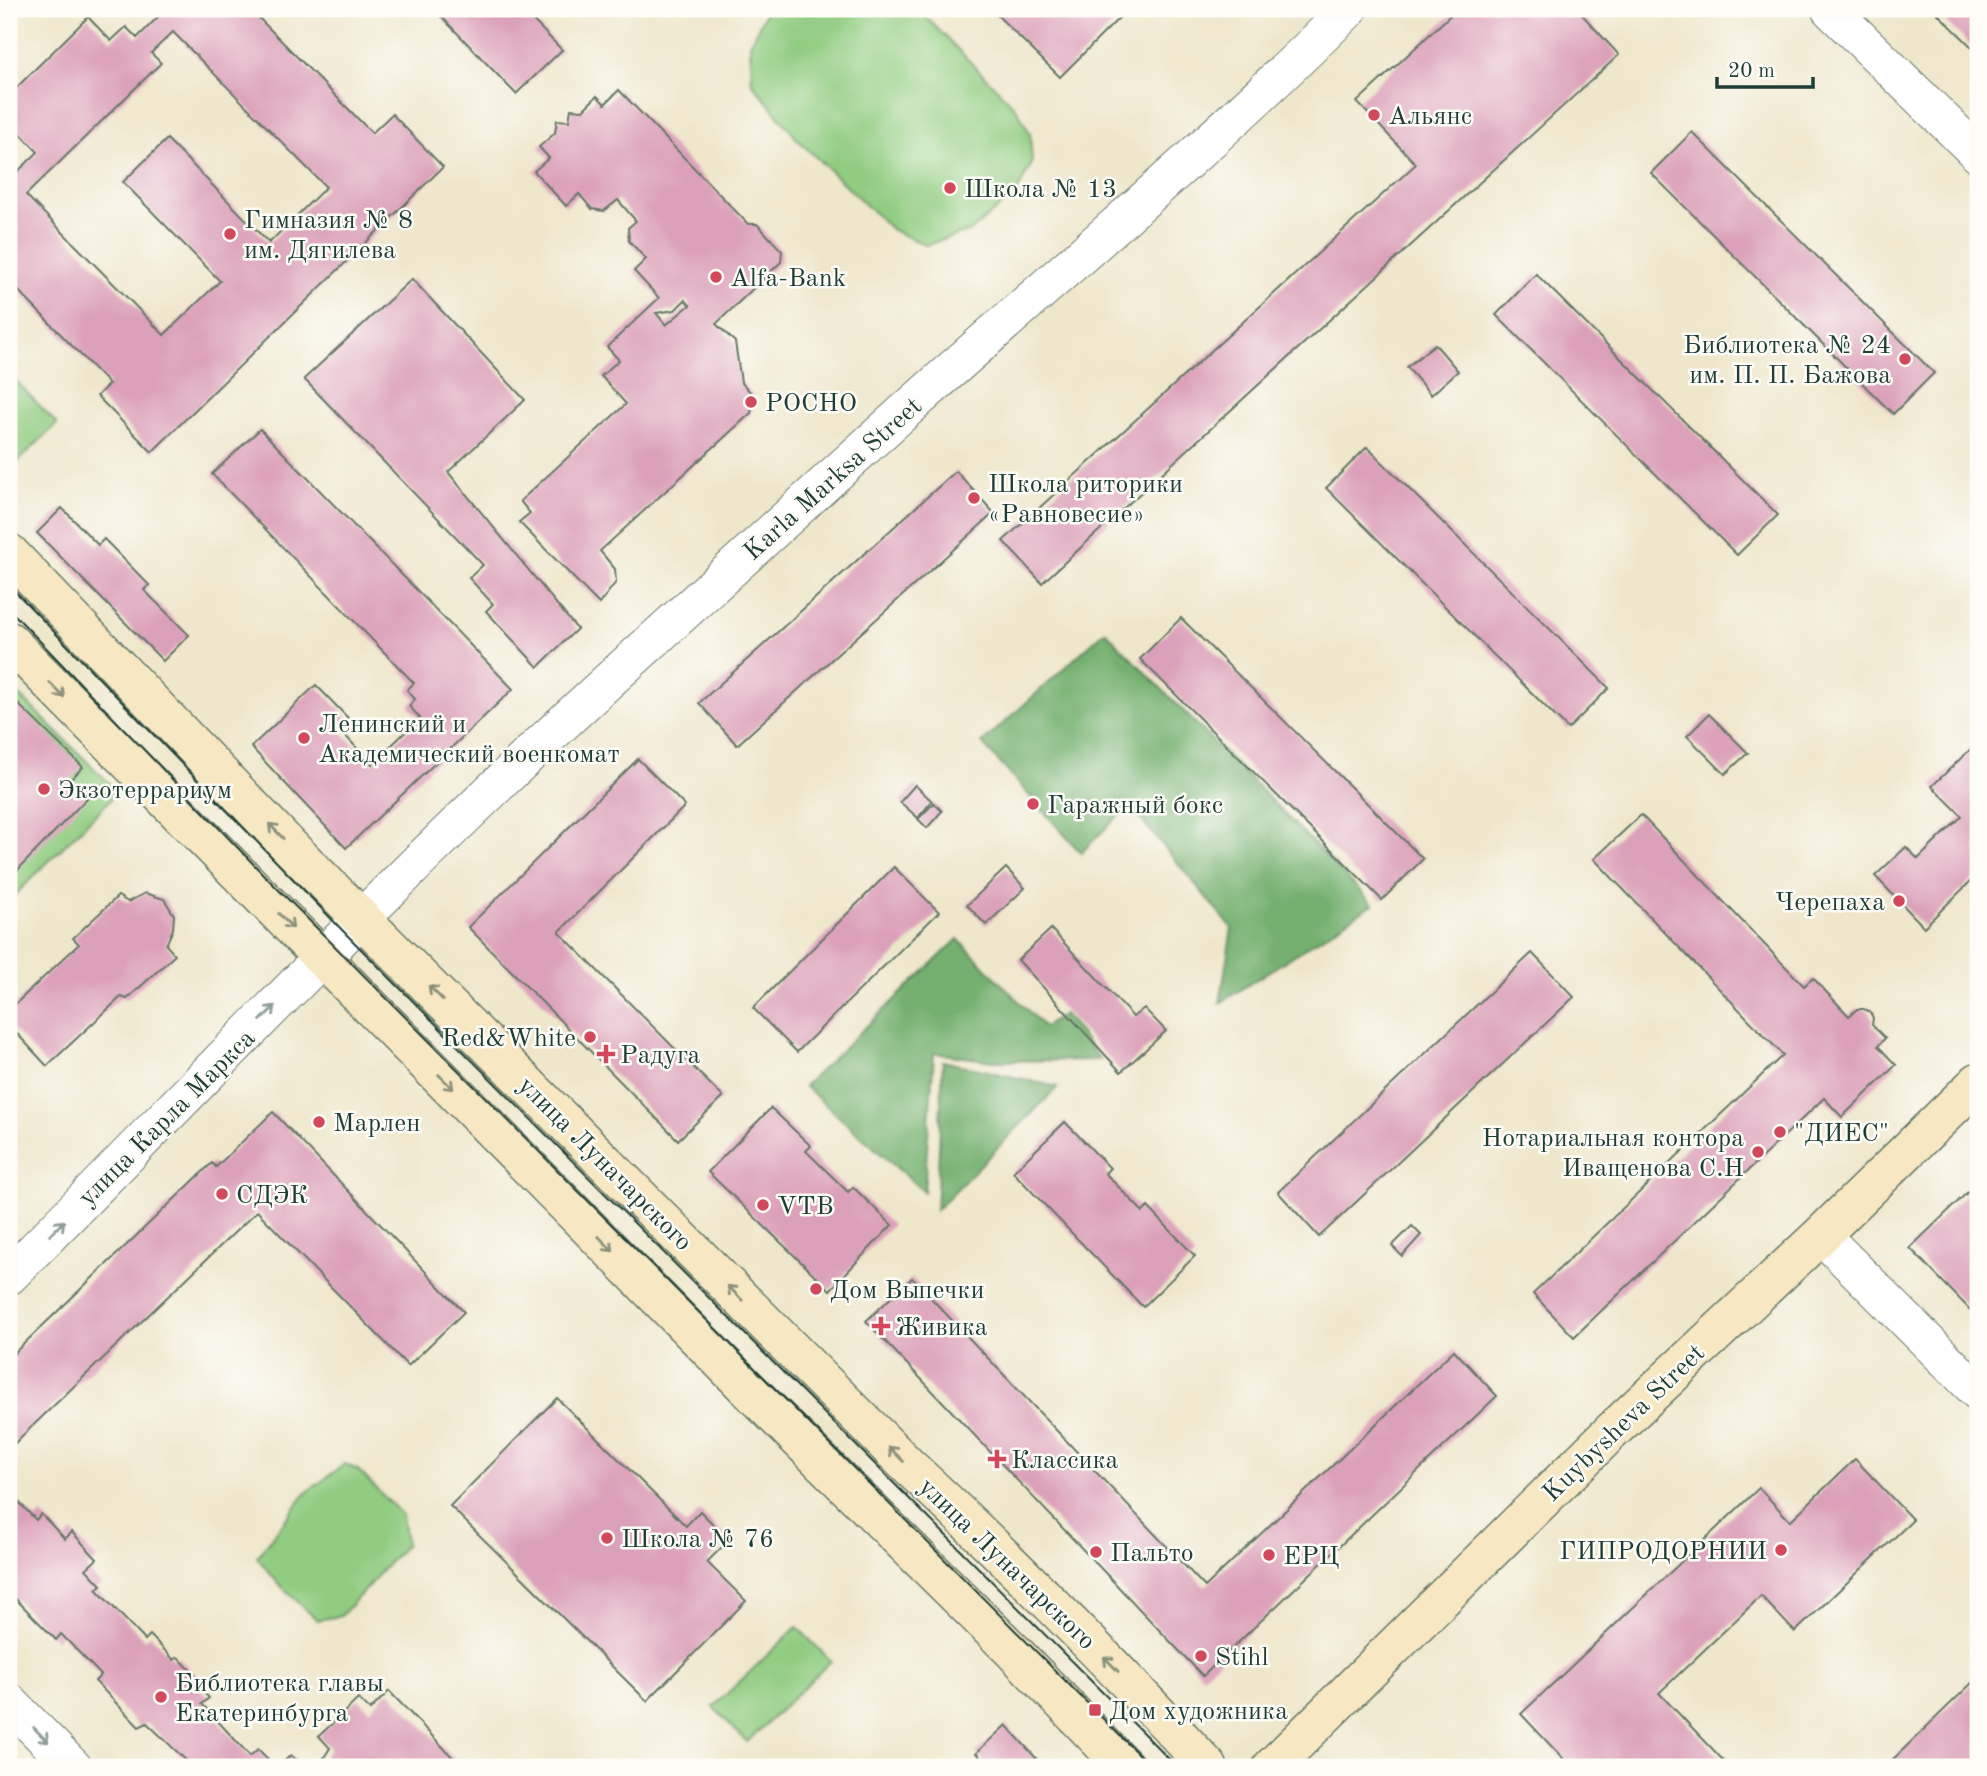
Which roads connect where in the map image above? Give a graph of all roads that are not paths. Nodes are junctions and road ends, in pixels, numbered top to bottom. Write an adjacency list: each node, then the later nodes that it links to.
1 (1349, 9): 6 (street, Karla Marksa Street)
2 (1830, 9): 3 (street)
3 (1978, 154)
4 (9, 553): 6 (main road, улица Луначарского, one-way to 4)
5 (9, 641): 7 (main road, one-way to 7)
6 (362, 920): 7 (street, Karla Marksa Street); 15 (main road, улица Луначарского, one-way to 6)
7 (324, 958): 10 (street, улица Карла Маркса, one-way to 7); 14 (main road, one-way to 14)
8 (1978, 1082): 9 (main road, Kuybysheva Street)
9 (1821, 1235): 11 (street); 16 (main road, Kuybysheva Street)
10 (9, 1276)
11 (1978, 1392)
12 (9, 1702): 13 (street, one-way to 13)
13 (73, 1767)
14 (1125, 1767)
15 (1208, 1767)
16 (1272, 1767)

